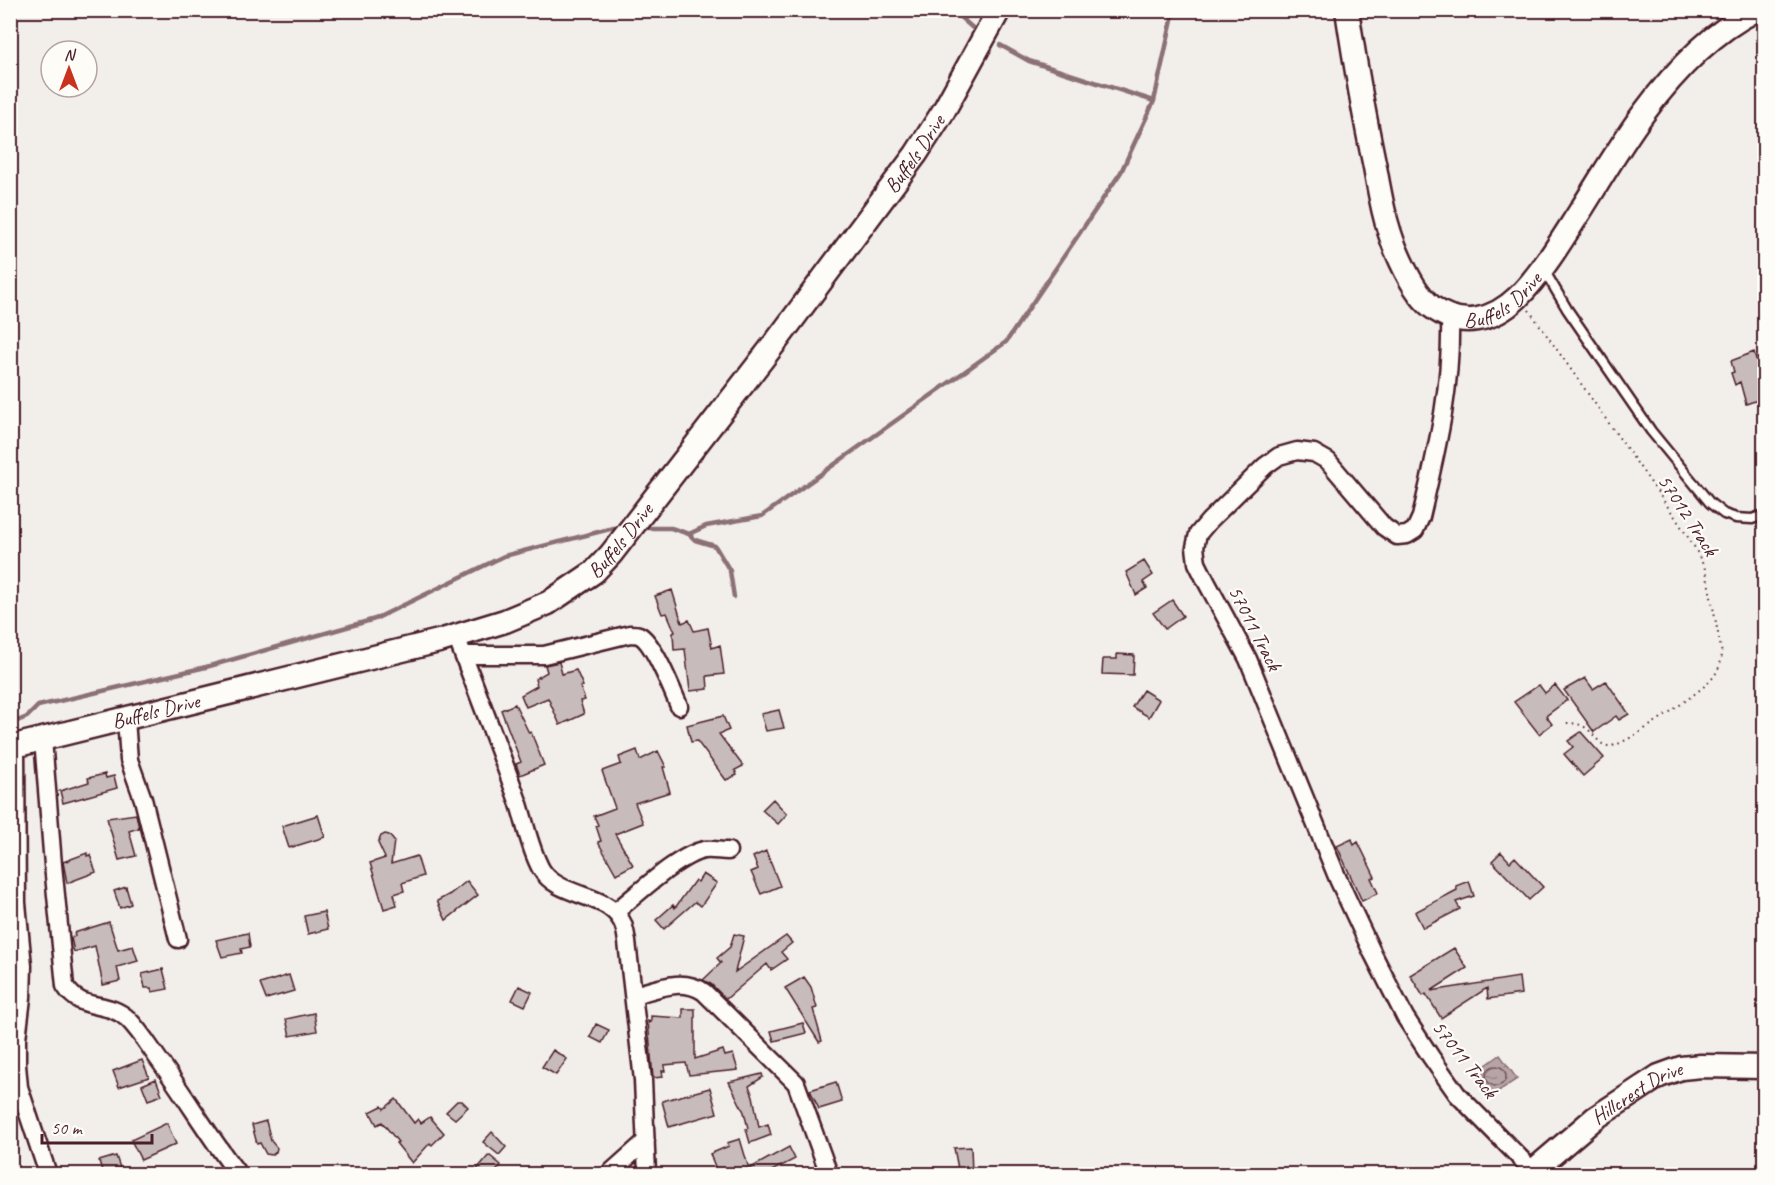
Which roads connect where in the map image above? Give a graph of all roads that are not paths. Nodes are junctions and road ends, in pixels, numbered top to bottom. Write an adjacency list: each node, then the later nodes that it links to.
1 (999, 10): 7 (street, Buffels Drive)
2 (1347, 10): 5 (street, Buffels Drive)
3 (1756, 10): 4 (street, Buffels Drive)
4 (1542, 267): 5 (street, Buffels Drive); 6 (lane)
5 (1450, 318): 18 (street, 57011 Track)
6 (1764, 515)
7 (459, 646): 8 (street); 9 (street, Buffels Drive); 13 (street)
8 (679, 706)
9 (126, 719): 10 (street, Buffels Drive); 14 (street)
10 (43, 739): 11 (street, Buffels Drive); 20 (street)
11 (13, 746): 19 (street)
12 (728, 851): 13 (street)
13 (615, 912): 15 (street)
14 (178, 939)
15 (634, 995): 17 (street); 23 (street)
16 (1764, 1067): 18 (street, Hillcrest Drive)
17 (646, 1141): 21 (street); 22 (street)
18 (1534, 1173)
19 (48, 1174)
20 (238, 1174)
21 (609, 1174)
22 (647, 1174)
23 (829, 1174)

